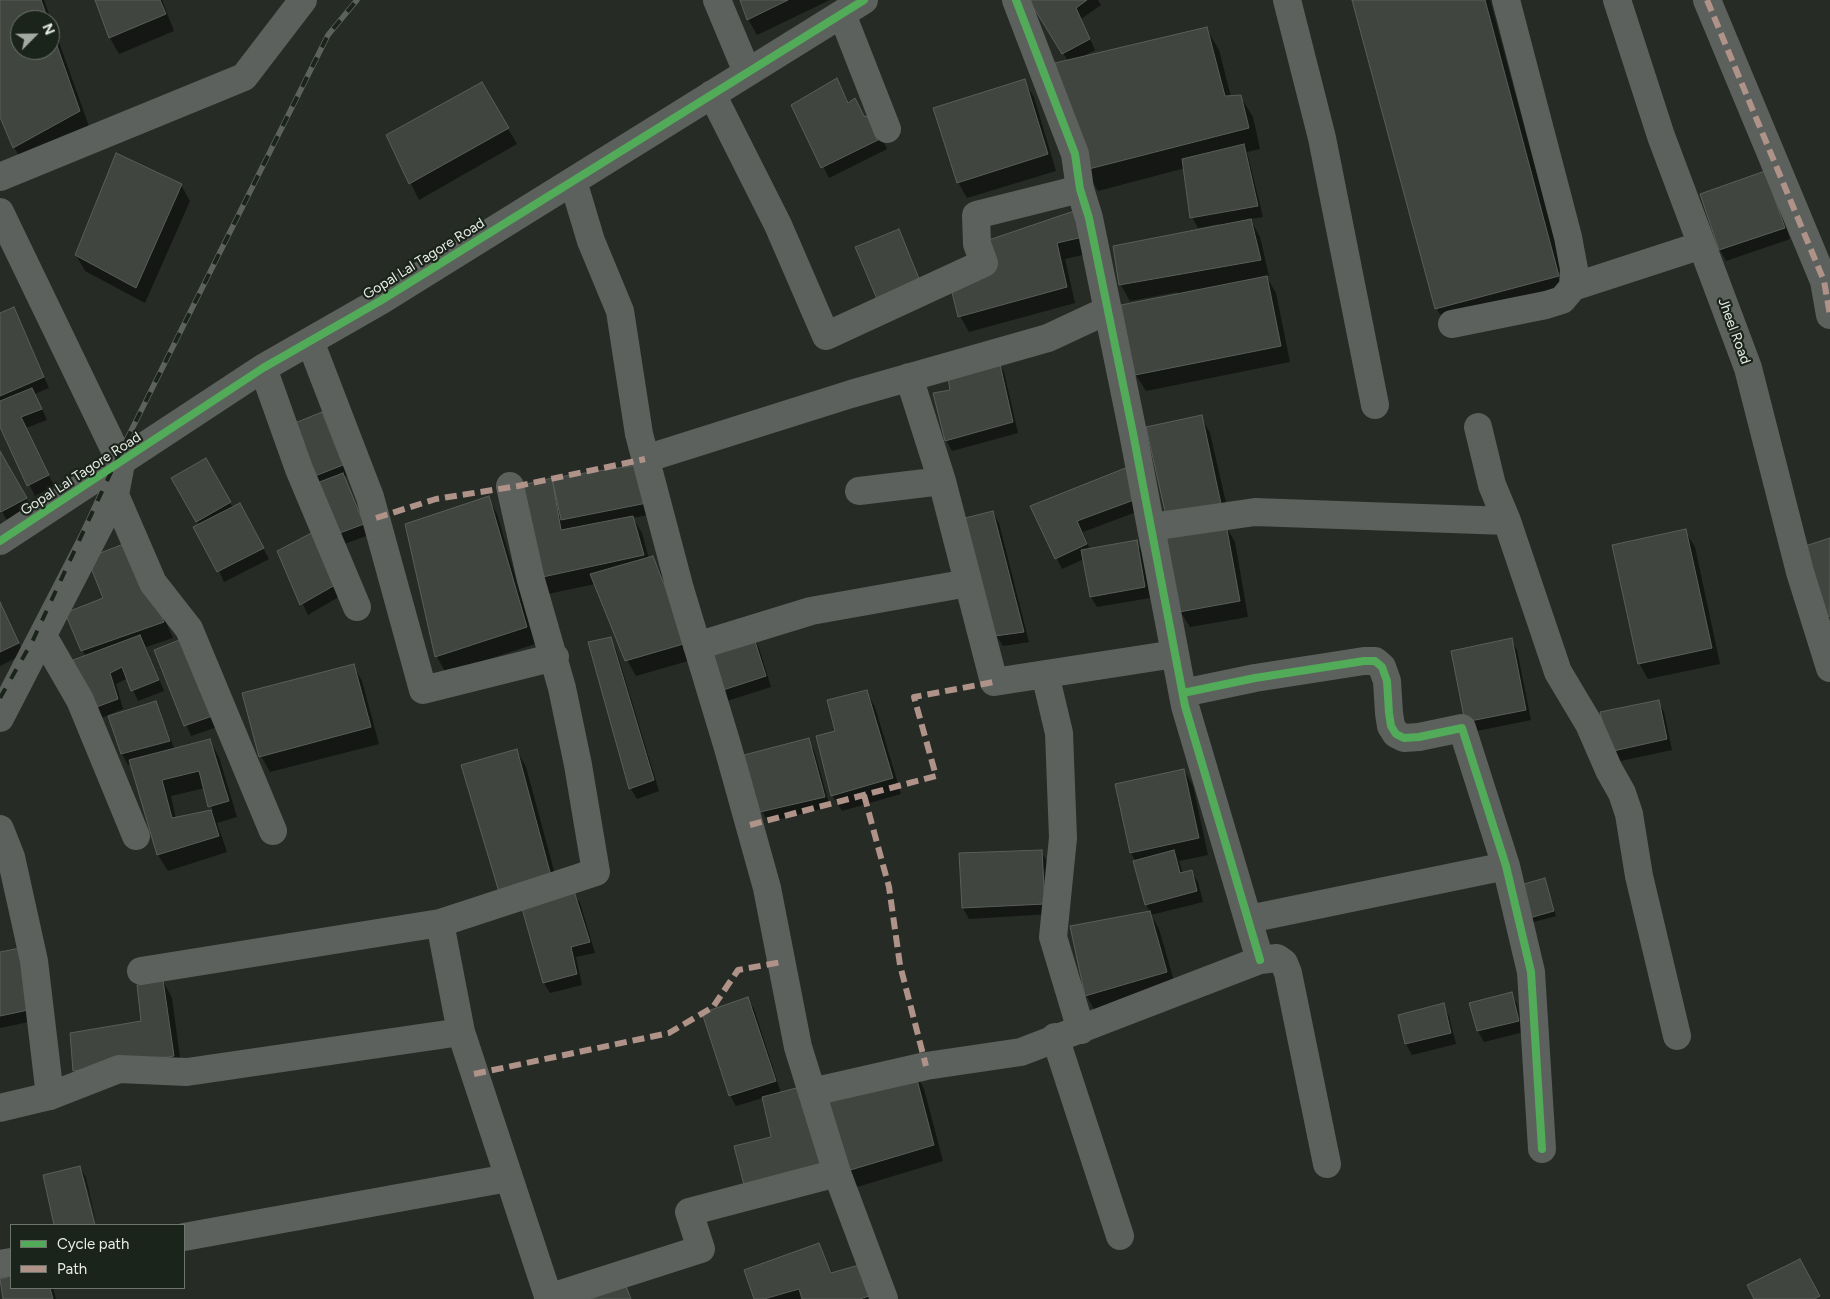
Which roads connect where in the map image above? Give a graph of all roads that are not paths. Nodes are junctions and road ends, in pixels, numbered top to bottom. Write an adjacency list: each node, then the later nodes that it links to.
1 (303, 0): 12 (street)
2 (717, 0): 9 (street)
3 (1016, 0): 14 (street)
4 (1287, 0): 24 (street)
5 (1506, 0): 17 (street)
6 (1617, 0): 16 (street, Jheel Road)
7 (1707, 0): 19 (street)
8 (853, 7): 9 (street, Gopal Lal Tagore Road); 11 (street)
9 (747, 72): 10 (street, Gopal Lal Tagore Road)
10 (712, 94): 13 (street, Gopal Lal Tagore Road); 14 (street)
11 (887, 129)
12 (0, 177)
13 (573, 181): 21 (street, Gopal Lal Tagore Road); 26 (street)
14 (1080, 189): 18 (street)
15 (0, 212): 27 (street)
16 (1702, 245): 17 (street); 41 (street, Jheel Road)
17 (1573, 287): 20 (street)
18 (1108, 310): 23 (street); 33 (street)
19 (1830, 315)
20 (1452, 324)
21 (310, 341): 22 (street, Gopal Lal Tagore Road); 40 (street)
22 (263, 368): 27 (street, Gopal Lal Tagore Road); 36 (street)
23 (909, 378): 26 (street); 28 (street)
24 (1375, 405)
25 (1478, 427): 32 (street)
26 (645, 459): 38 (street)
27 (121, 463): 31 (street); 34 (street, Gopal Lal Tagore Road)
28 (942, 481): 30 (street); 35 (street)
29 (510, 486): 40 (street)
30 (859, 491)
31 (116, 495): 37 (street); 46 (street)
32 (1507, 521): 33 (street); 55 (street)
33 (1151, 527): 39 (street)
34 (0, 541)
35 (968, 583): 38 (street); 42 (street)
36 (357, 607)
37 (43, 636): 44 (street); 47 (street)
38 (696, 646): 57 (street)
39 (1175, 654): 42 (street); 43 (street)
40 (555, 657): 50 (street)
41 (1830, 668)
42 (1045, 674): 53 (street)
43 (1183, 693): 48 (street); 49 (street)
44 (0, 718)
45 (0, 829): 58 (street)
46 (273, 830)
47 (136, 836)
48 (1506, 866): 49 (street); 60 (street)
49 (1249, 919): 51 (street)
50 (440, 924): 52 (street); 54 (street)
51 (1260, 960): 53 (street); 61 (street)
52 (142, 971)
53 (1081, 1030): 56 (street)
54 (460, 1032): 58 (street); 63 (street)
55 (1677, 1036)
56 (1055, 1037): 57 (street); 64 (street)
57 (812, 1092): 62 (street)
58 (50, 1096): 59 (street)
59 (0, 1108)
60 (1542, 1149)
61 (1327, 1164)
62 (837, 1173): 66 (street); 67 (street)
63 (508, 1178): 65 (street); 66 (street)
64 (1120, 1236)
65 (185, 1237)
66 (549, 1298)
67 (884, 1299)

